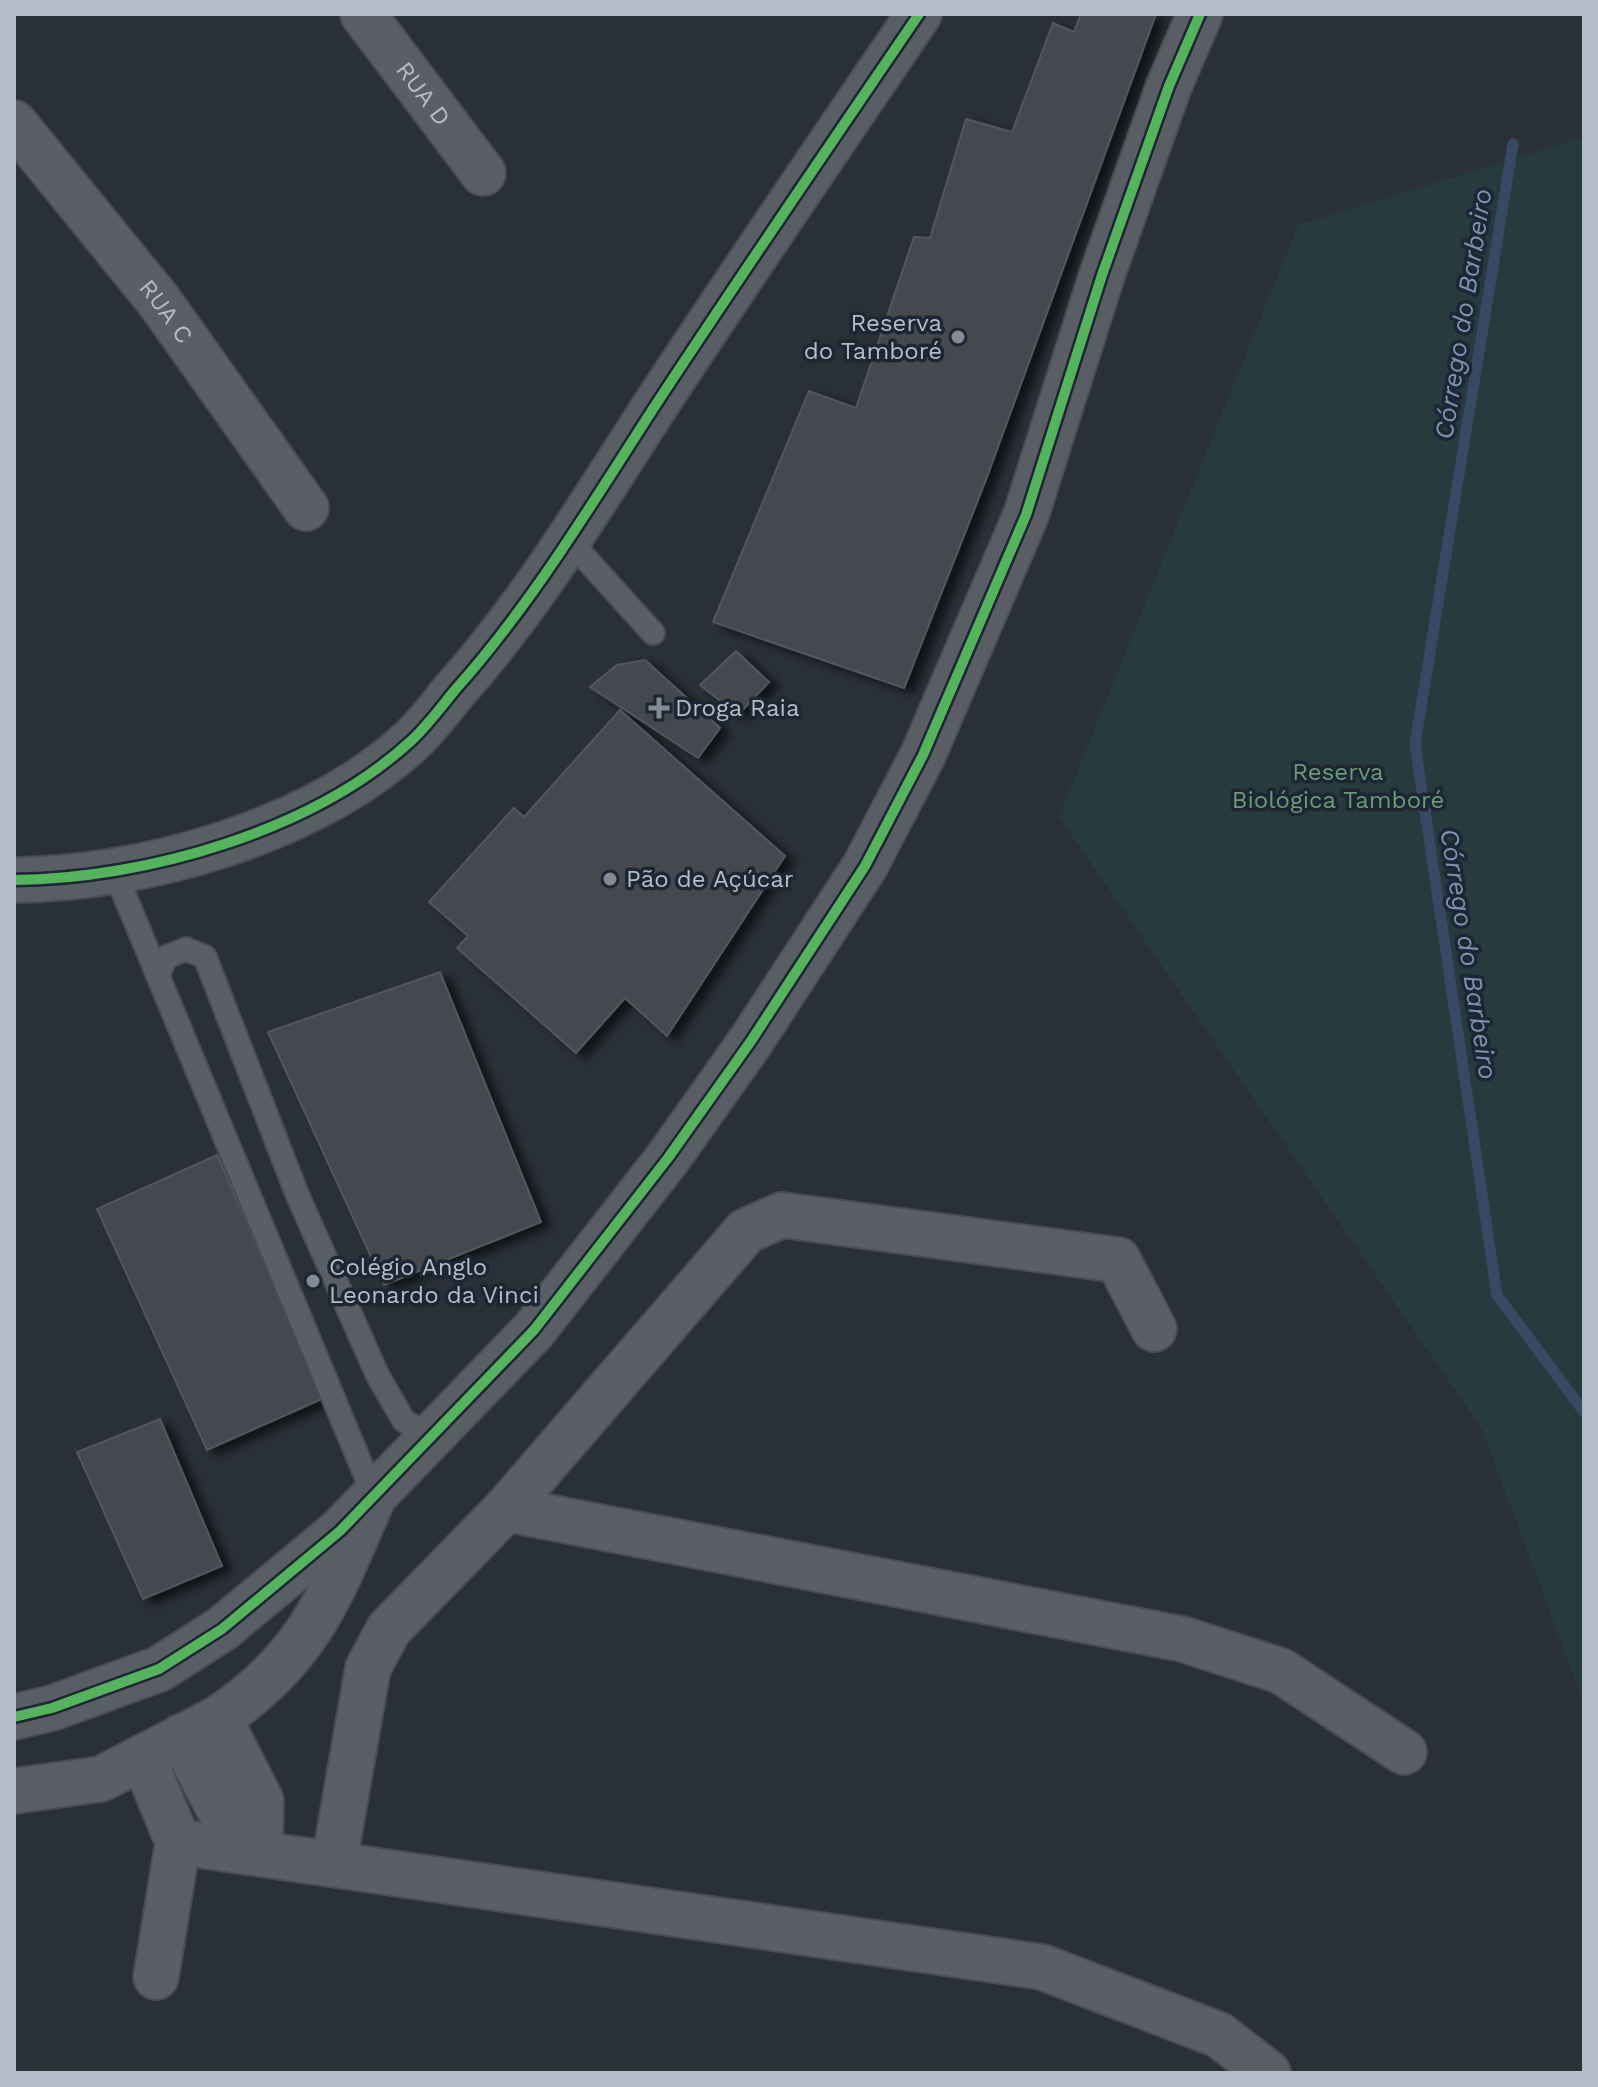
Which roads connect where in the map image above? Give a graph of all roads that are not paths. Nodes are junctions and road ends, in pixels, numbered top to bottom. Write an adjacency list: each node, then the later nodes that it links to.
1 (363, 14): 5 (street, RUA D)
2 (919, 14): 7 (main road)
3 (1200, 14): 13 (main road)
4 (14, 123): 6 (street, RUA C)
5 (483, 173)
6 (306, 508)
7 (568, 539): 8 (lane); 9 (main road)
8 (653, 633)
9 (114, 870): 10 (main road); 11 (lane)
10 (14, 880)
11 (158, 975): 13 (lane); 14 (lane)
12 (1154, 1329): 15 (street)
13 (438, 1428): 14 (main road)
14 (374, 1496): 16 (main road); 17 (street)
15 (506, 1509): 18 (street); 21 (street)
16 (14, 1717)
17 (177, 1739): 19 (street); 20 (street); 20 (street)
18 (1404, 1752)
19 (14, 1791)
20 (218, 1847): 21 (street); 22 (street)
21 (334, 1863): 23 (street)
22 (156, 1977)
23 (1268, 2073)

